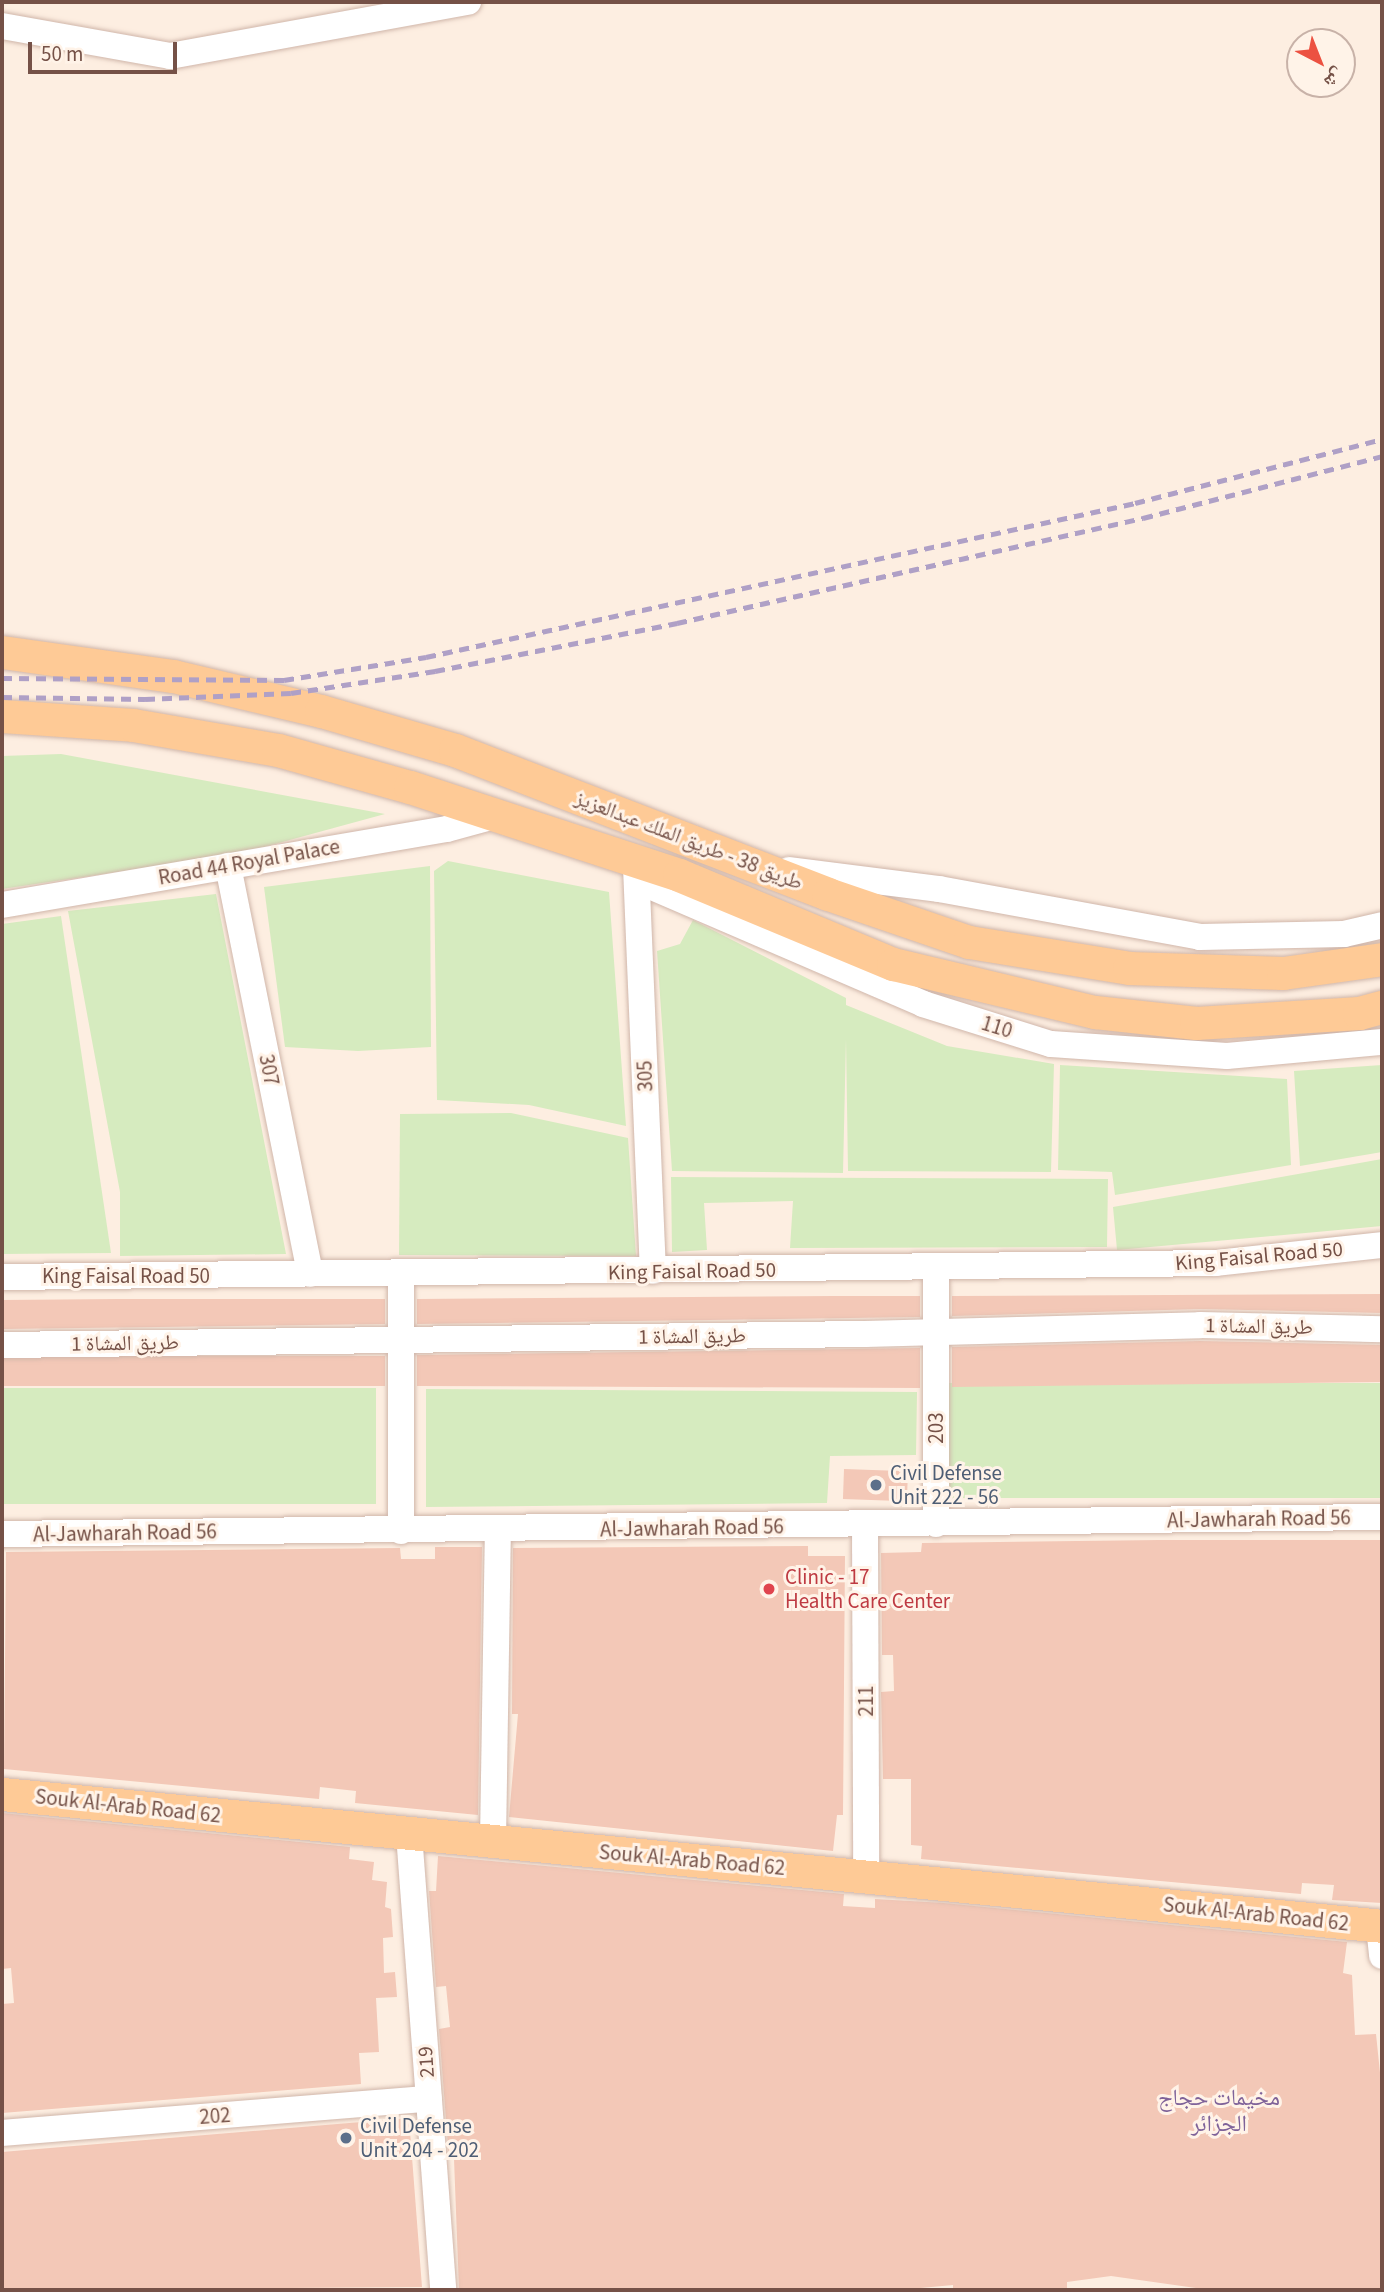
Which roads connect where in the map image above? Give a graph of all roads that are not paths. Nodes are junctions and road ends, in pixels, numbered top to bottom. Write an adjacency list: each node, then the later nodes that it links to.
1 (468, 2): 2 (street)
2 (2, 26)
3 (2, 652): 6 (main road, طريق 38 - طريق الملك عبدالعزيز)
4 (2, 716): 5 (main road, طريق 38 - طريق الملك عبدالعزيز)
5 (495, 816): 7 (street, Road 44 Royal Palace); 8 (main road, طريق 38 - طريق الملك عبدالعزيز)
6 (755, 865): 10 (street); 11 (main road, طريق 38 - طريق الملك عبدالعزيز)
7 (228, 866): 9 (street, Road 44 Royal Palace); 18 (street, 307)
8 (637, 872): 12 (main road, طريق 38 - طريق الملك عبدالعزيز); 13 (street, 110); 16 (street, 305)
9 (2, 905)
10 (1382, 925)
11 (1382, 959)
12 (1382, 1007)
13 (1382, 1042)
14 (1382, 1245): 15 (street, King Faisal Road 50)
15 (936, 1267): 16 (street, King Faisal Road 50); 21 (street, 203)
16 (653, 1271): 17 (street, King Faisal Road 50)
17 (401, 1273): 18 (street, King Faisal Road 50); 22 (street)
18 (310, 1274): 19 (street, King Faisal Road 50)
19 (2, 1277)
20 (1382, 1328): 21 (street, طريق المشاة 1)
21 (936, 1332): 22 (street, طريق المشاة 1); 25 (street, 203)
22 (403, 1340): 23 (street, طريق المشاة 1); 28 (street)
23 (2, 1345)
24 (1382, 1517): 25 (street, Al-Jawharah Road 56)
25 (936, 1524): 26 (street, Al-Jawharah Road 56)
26 (865, 1527): 27 (street, Al-Jawharah Road 56); 33 (street, 211)
27 (498, 1530): 28 (street, Al-Jawharah Road 56); 32 (street)
28 (401, 1531): 29 (street, Al-Jawharah Road 56)
29 (2, 1534)
30 (2, 1794): 31 (main road, Souk Al-Arab Road 62)
31 (409, 1834): 32 (main road, Souk Al-Arab Road 62); 35 (street, 219)
32 (493, 1842): 33 (main road, Souk Al-Arab Road 62)
33 (866, 1876): 34 (main road, Souk Al-Arab Road 62)
34 (1381, 1936)
35 (429, 2099): 36 (street, 202); 37 (street, 219)
36 (2, 2133)
37 (443, 2290)

